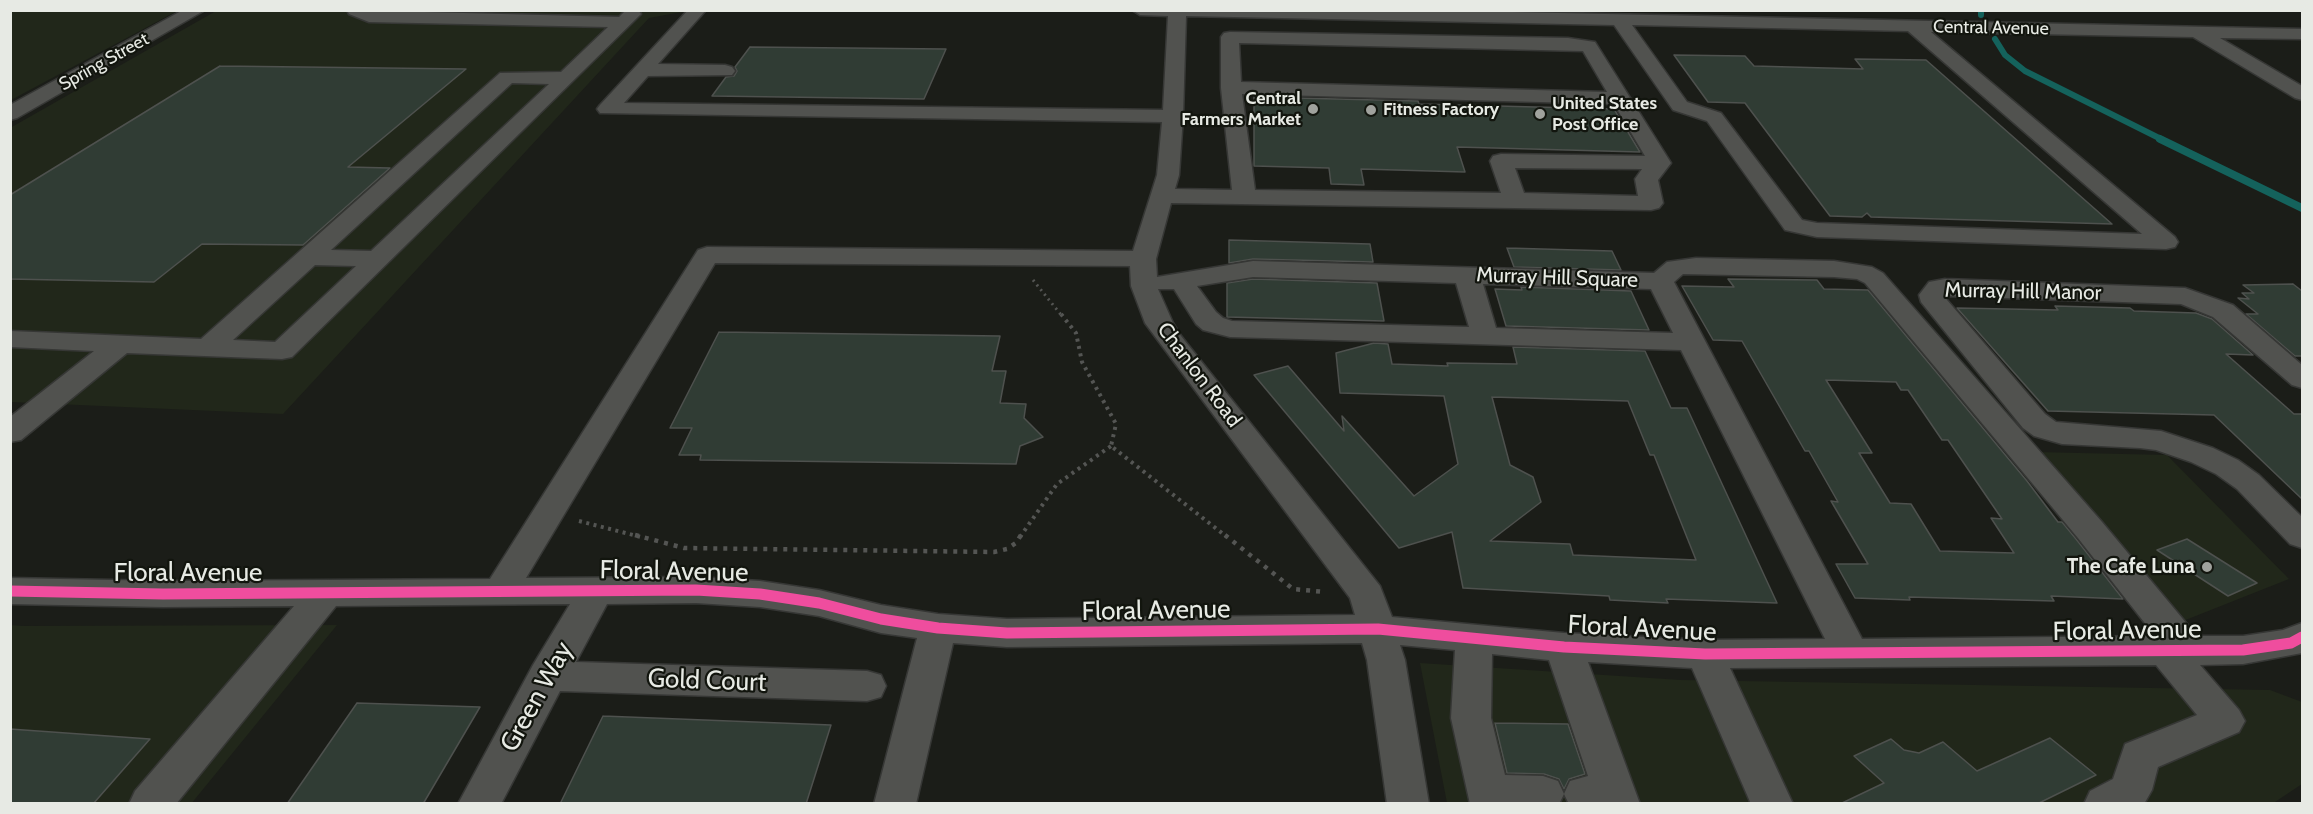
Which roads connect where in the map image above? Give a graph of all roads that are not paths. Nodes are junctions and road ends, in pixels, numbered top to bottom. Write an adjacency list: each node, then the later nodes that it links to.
1 (197, 10): 29 (street, Spring Street)
2 (355, 10): 12 (street)
3 (698, 10): 23 (street)
4 (1140, 10): 6 (street, Central Avenue)
5 (1879, 10): 17 (street)
6 (1177, 11): 7 (street, Central Avenue); 30 (street)
7 (1285, 12): 9 (street, Central Avenue)
8 (1360, 13): 9 (street, Central Avenue); 14 (street, Central Avenue)
9 (1321, 14): 19 (street)
10 (2165, 14): 16 (street)
11 (1566, 15): 14 (street, Central Avenue); 15 (street, Central Avenue)
12 (630, 16): 25 (street)
13 (1766, 17): 15 (street, Central Avenue); 17 (street, Central Avenue)
14 (1523, 19): 22 (street)
15 (1620, 21): 20 (street)
16 (2197, 32): 17 (street, Central Avenue); 18 (street, Central Avenue); 27 (street)
17 (1906, 33): 20 (street)
18 (2302, 34)
19 (1324, 39): 22 (street); 26 (street)
20 (1634, 40): 21 (street)
21 (1657, 41)
22 (1535, 43): 28 (street)
23 (643, 70): 24 (street); 30 (street)
24 (725, 71)
25 (566, 78): 31 (street); 32 (street)
26 (1231, 88): 28 (street); 35 (street)
27 (2302, 94)
28 (1620, 98): 33 (street)
29 (10, 114)
30 (1173, 116): 34 (street)
31 (426, 150): 32 (street); 37 (street)
32 (490, 150): 38 (street)
33 (1660, 163): 36 (street); 36 (street)
34 (1163, 196): 35 (street); 39 (street)
35 (1244, 197): 36 (street)
36 (1515, 200)
37 (308, 257): 38 (street); 47 (street)
38 (378, 259): 47 (street)
39 (1143, 273): 41 (street, Murray Hill Square); 53 (street, Murray Hill Square); 55 (street, Chanlon Road)
40 (1467, 275): 41 (street, Murray Hill Square); 42 (street, Murray Hill Square); 43 (street)
41 (1181, 281): 43 (street)
42 (1660, 281): 45 (street, Murray Hill Square); 60 (street)
43 (1485, 336): 45 (street)
44 (10, 339): 46 (street)
45 (1691, 342): 62 (street, Murray Hill Square)
46 (120, 344): 47 (street); 49 (street)
47 (208, 348)
48 (2302, 379): 50 (street, Murray Hill Manor)
49 (10, 434)
50 (2302, 536)
51 (10, 591): 54 (street, Floral Avenue)
52 (595, 592): 53 (street, Floral Avenue); 56 (street, Floral Avenue); 63 (street, Green Way)
53 (499, 593): 54 (street, Floral Avenue)
54 (325, 594): 68 (street)
55 (1373, 612): 56 (street, Floral Avenue); 57 (street, Floral Avenue); 71 (street)
56 (938, 628): 70 (street)
57 (1474, 639): 59 (street, Floral Avenue); 67 (street)
58 (2299, 644): 60 (street, Floral Avenue)
59 (1564, 647): 61 (street, Floral Avenue); 66 (street)
60 (2178, 652): 62 (street, Floral Avenue); 73 (street)
61 (1705, 654): 62 (street, Floral Avenue); 72 (street)
62 (1851, 654)
63 (547, 676): 64 (street, Gold Court); 69 (street, Green Way)
64 (867, 686)
65 (1543, 794): 67 (street)
66 (1607, 797)
67 (1490, 798)
68 (150, 804)
69 (479, 804)
70 (896, 804)
71 (1408, 804)
72 (1772, 804)
73 (2105, 804)

